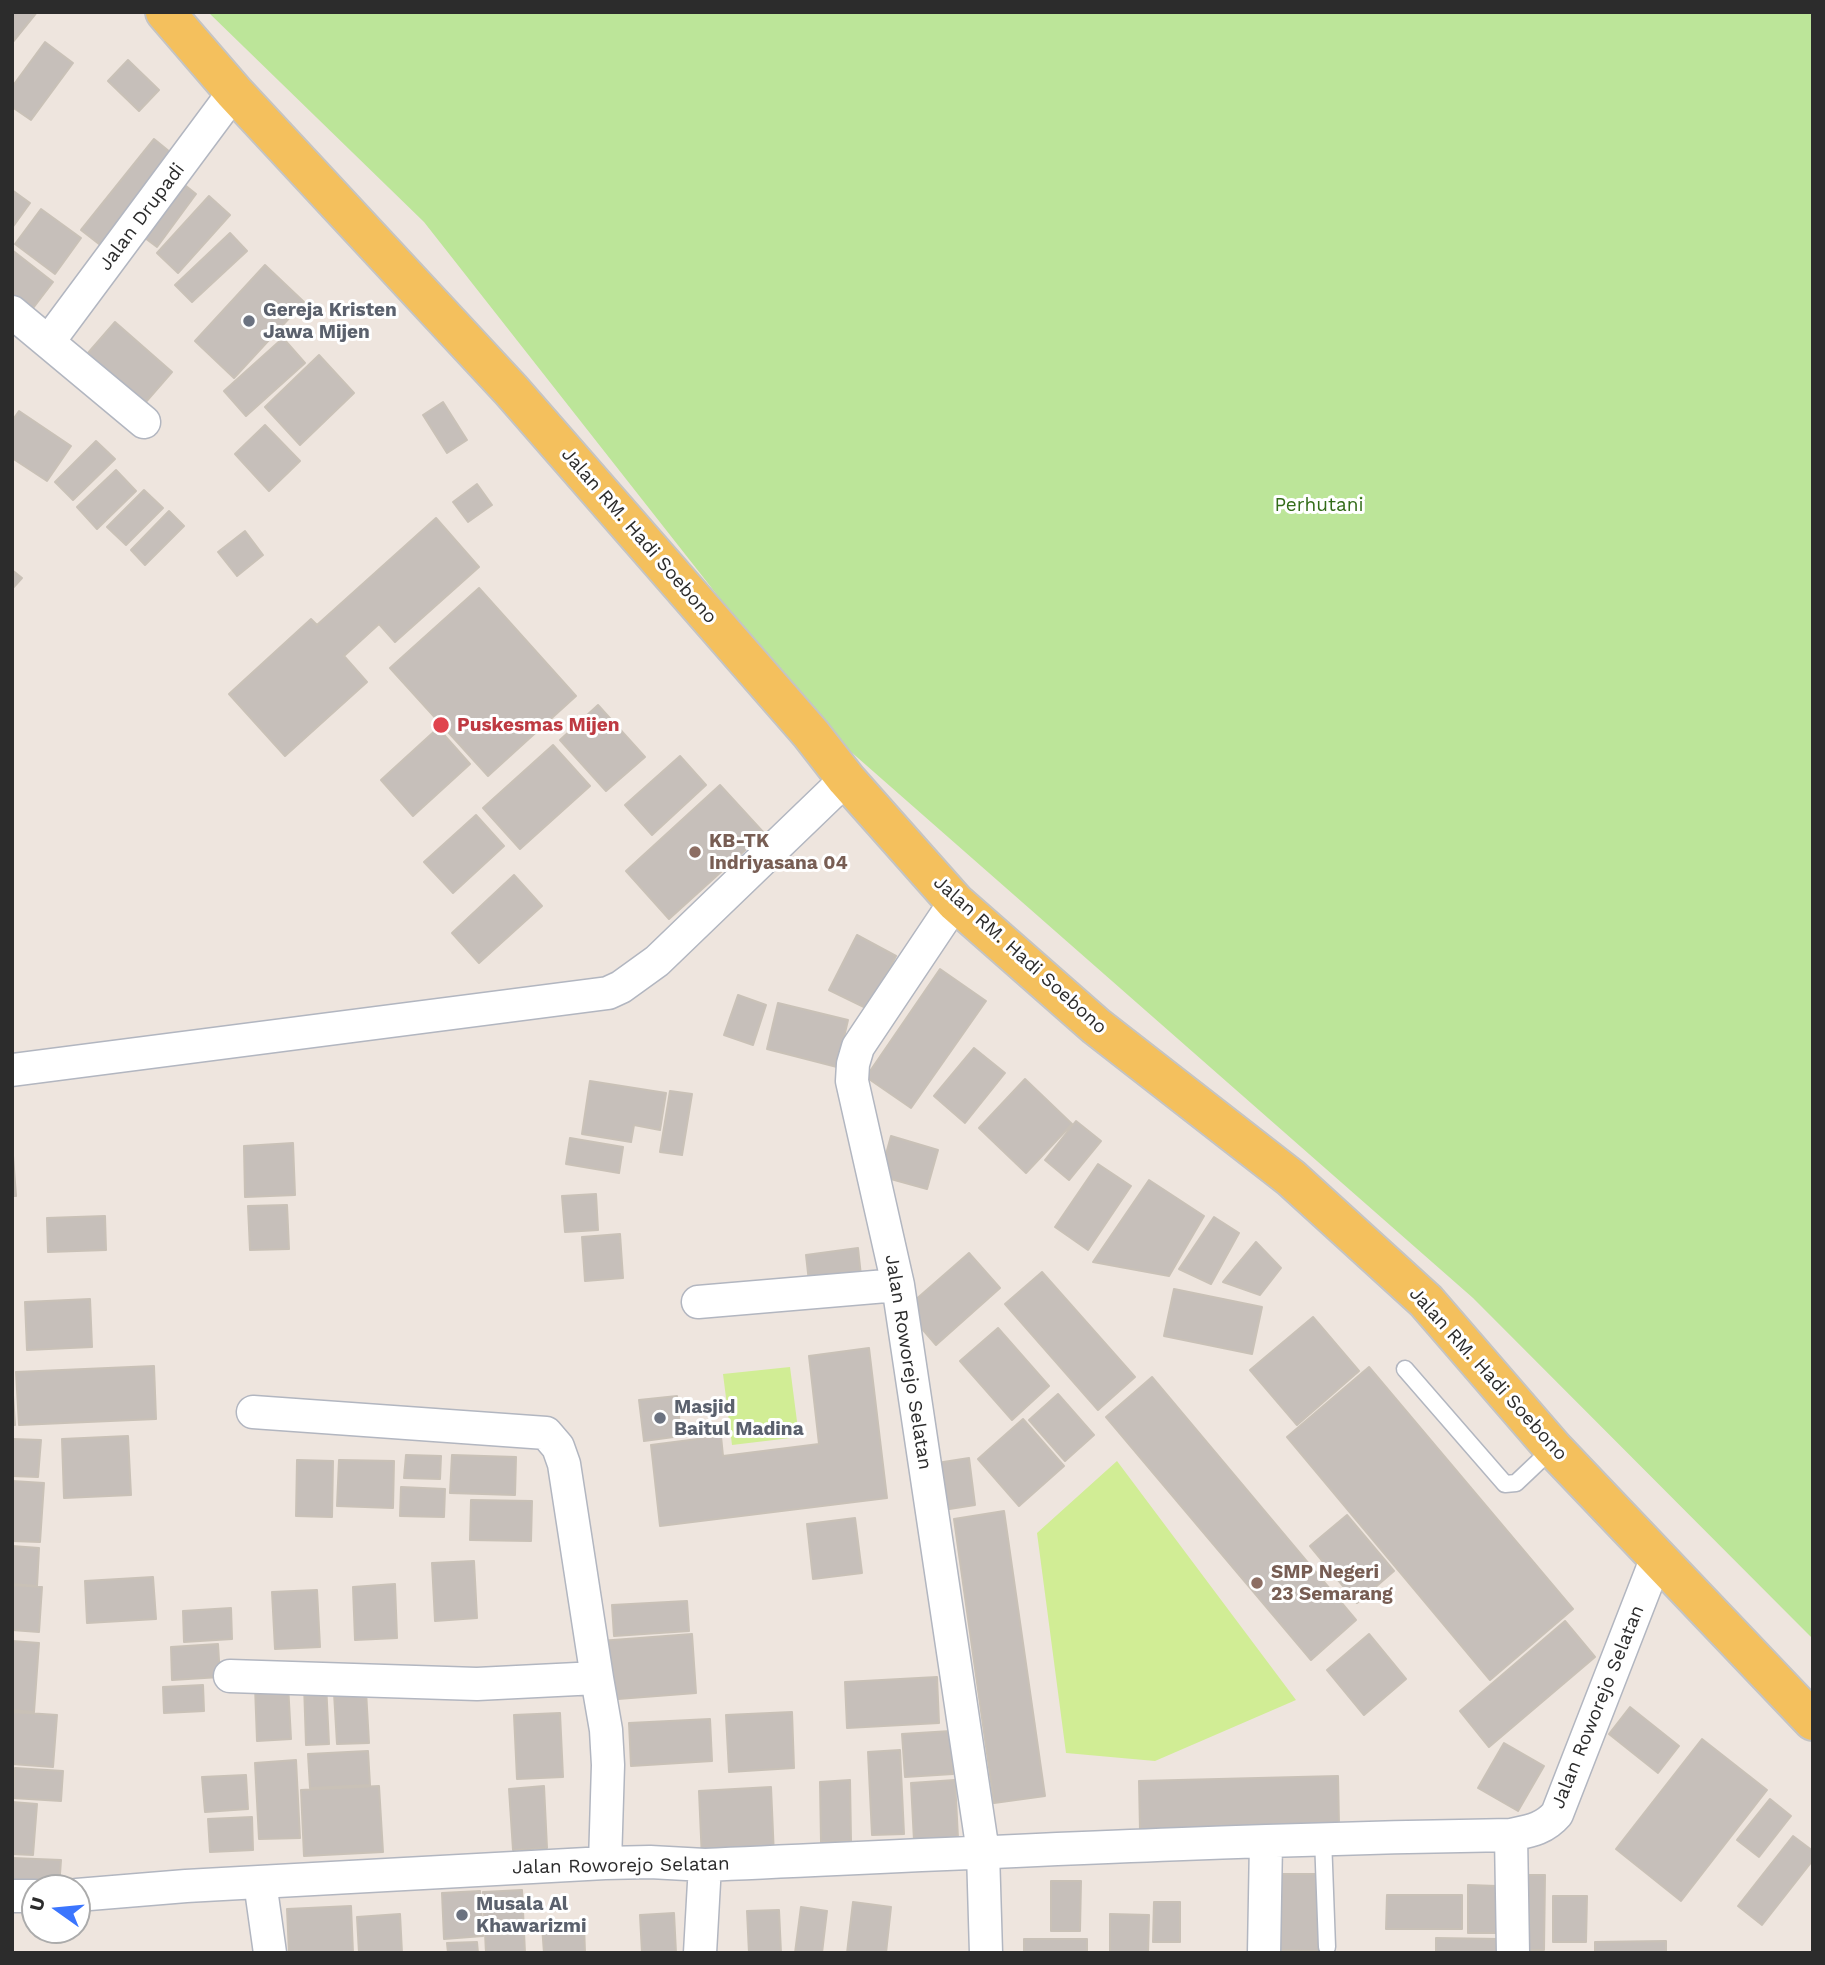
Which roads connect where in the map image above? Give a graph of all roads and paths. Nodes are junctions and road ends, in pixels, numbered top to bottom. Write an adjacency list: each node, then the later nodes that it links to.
1 (165, 12): 2 (main road, Jalan RM. Hadi Soebono)
2 (234, 92): 4 (street, Jalan Drupadi); 6 (main road, Jalan RM. Hadi Soebono)
3 (12, 312): 4 (street)
4 (49, 341): 5 (street)
5 (144, 422)
6 (846, 779): 7 (main road, Jalan RM. Hadi Soebono); 8 (street)
7 (955, 902): 9 (street, Jalan Roworejo Selatan); 13 (main road, Jalan RM. Hadi Soebono)
8 (12, 1070)
9 (898, 1284): 10 (street); 21 (street, Jalan Roworejo Selatan)
10 (698, 1302)
11 (1405, 1369): 13 (lane)
12 (253, 1412): 16 (street)
13 (1553, 1448): 14 (main road, Jalan RM. Hadi Soebono)
14 (1657, 1558): 17 (main road, Jalan RM. Hadi Soebono); 18 (street, Jalan Roworejo Selatan)
15 (230, 1676): 16 (street)
16 (597, 1678): 22 (street)
17 (1813, 1721)
18 (1511, 1835): 19 (street, Jalan Roworejo Selatan); 31 (street)
19 (1323, 1838): 20 (street, Jalan Roworejo Selatan); 26 (lane)
20 (1266, 1842): 21 (street, Jalan Roworejo Selatan); 30 (street)
21 (983, 1853): 23 (street, Jalan Roworejo Selatan); 29 (street, Jalan Roworejo Selatan)
22 (604, 1863): 23 (street, Jalan Roworejo Selatan); 24 (street, Jalan Roworejo Selatan)
23 (705, 1865): 28 (street)
24 (260, 1882): 25 (street, Jalan Roworejo Selatan); 27 (street)
25 (91, 1894)
26 (1327, 1947)
27 (270, 1953)
28 (700, 1953)
29 (986, 1953)
30 (1264, 1953)
31 (1513, 1953)

